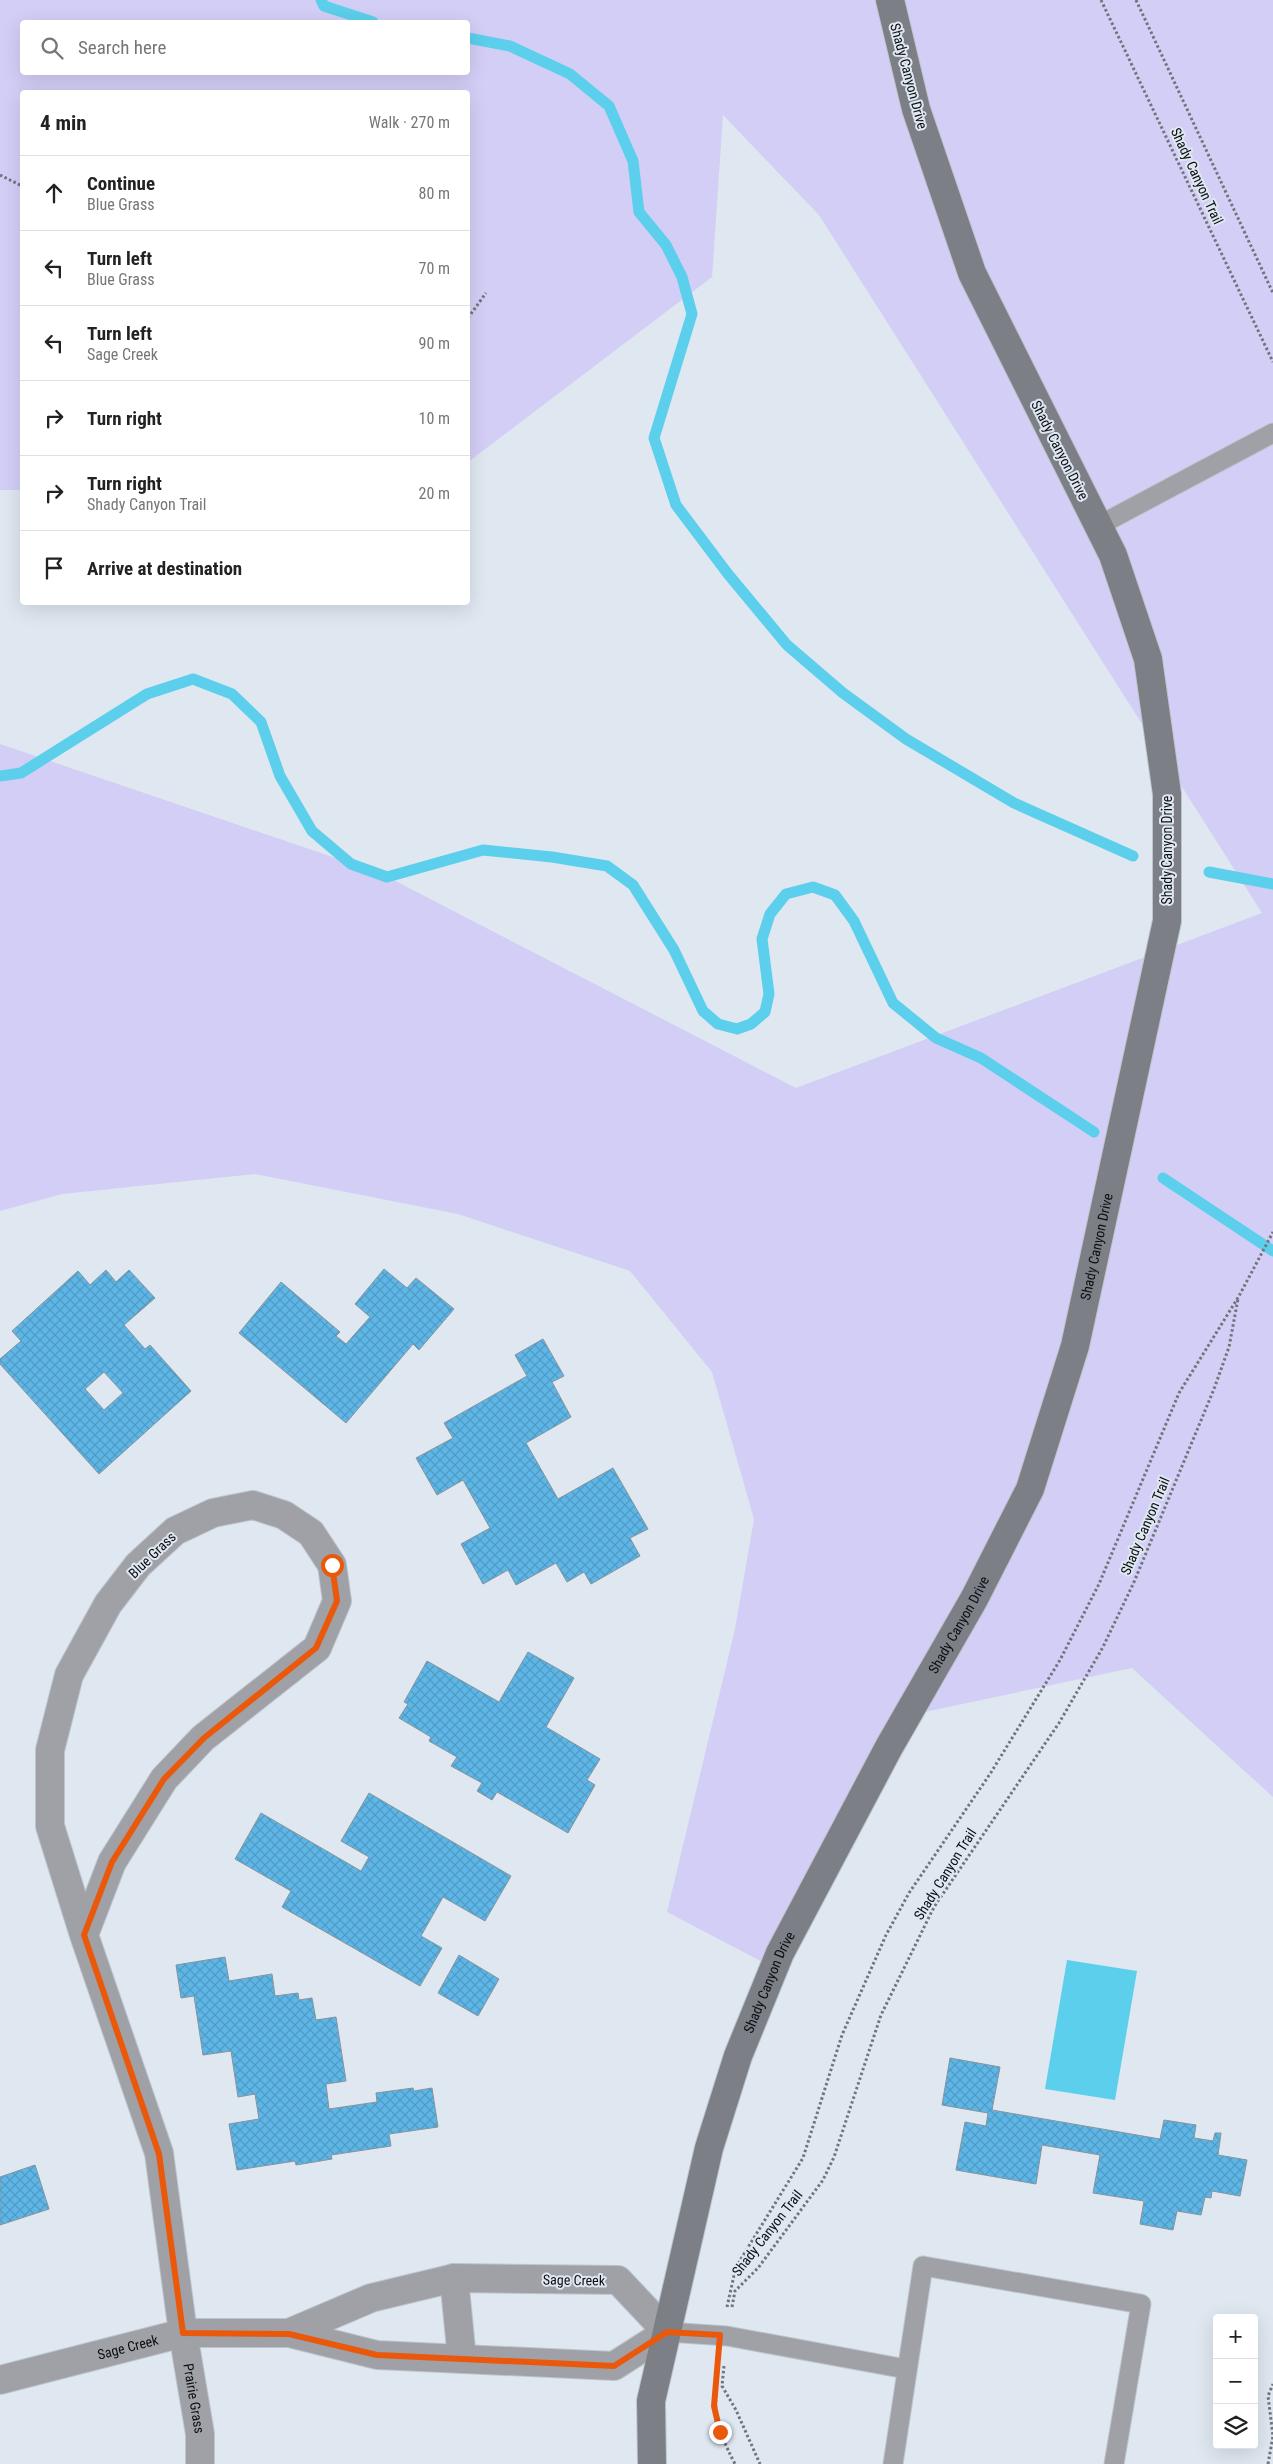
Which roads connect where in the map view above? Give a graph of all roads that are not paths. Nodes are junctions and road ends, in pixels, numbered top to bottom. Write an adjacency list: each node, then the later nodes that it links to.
1 (890, 0): 3 (street, Shady Canyon Drive)
2 (1273, 433): 3 (lane)
3 (1098, 526): 6 (street, Shady Canyon Drive)
4 (84, 1935): 4 (street, Blue Grass); 7 (street, Blue Grass)
5 (454, 2278): 6 (street, Sage Creek); 8 (street, Sage Creek); 9 (street)
6 (667, 2332): 9 (street, Sage Creek); 10 (lane); 13 (street, Shady Canyon Drive)
7 (183, 2333): 8 (street, Sage Creek); 11 (street, Sage Creek); 12 (street, Prairie Grass)
8 (289, 2334): 9 (street, Sage Creek)
9 (462, 2359)
10 (906, 2369): 14 (lane); 15 (lane)
11 (0, 2380)
12 (200, 2464)
13 (652, 2464)
14 (893, 2464)
15 (1114, 2464)

